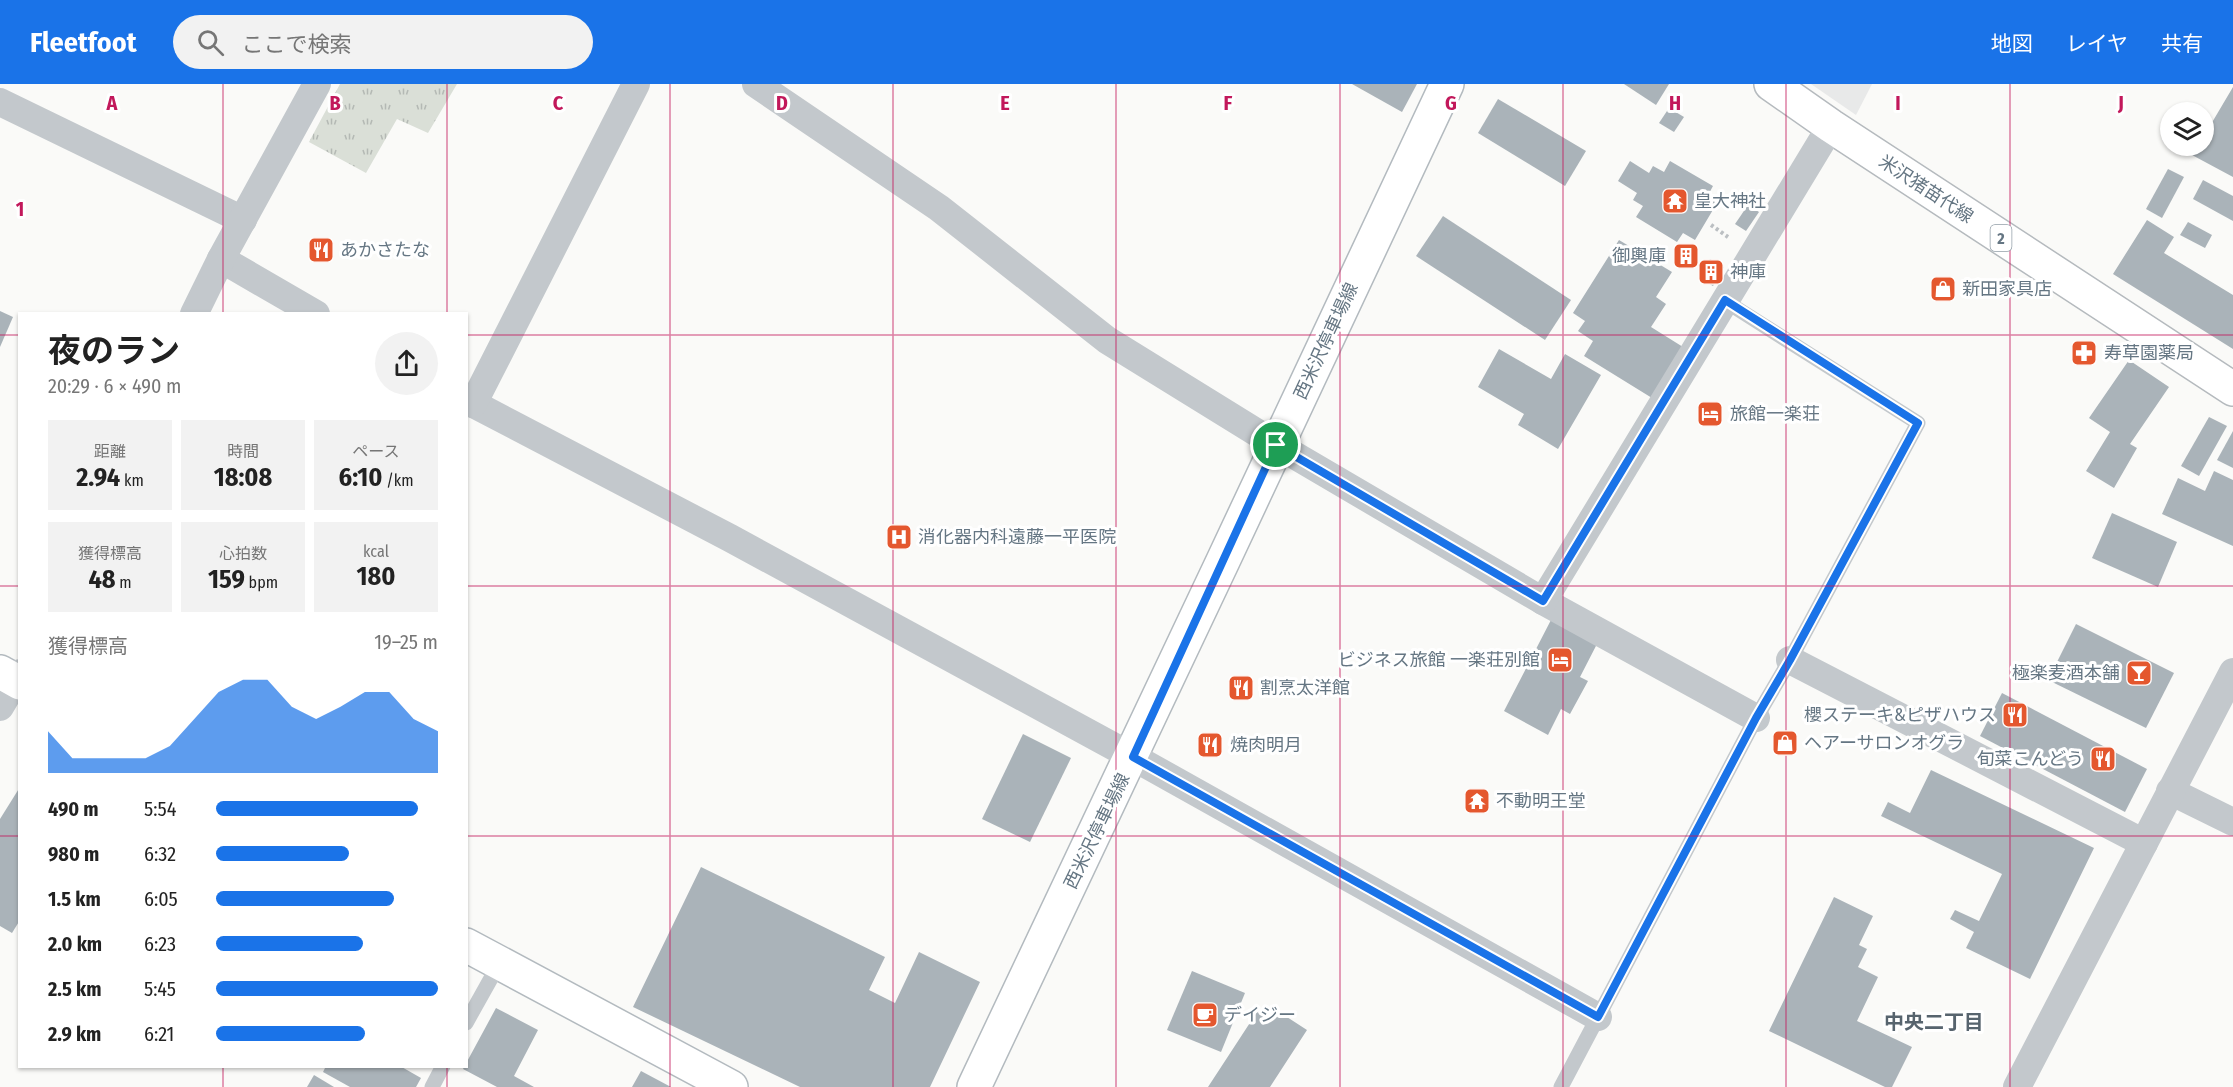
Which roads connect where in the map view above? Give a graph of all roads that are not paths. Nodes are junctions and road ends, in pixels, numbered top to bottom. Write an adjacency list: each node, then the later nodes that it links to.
1 (317, 84): 8 (street)
2 (636, 84): 14 (street)
3 (759, 84): 15 (street)
4 (1448, 84): 15 (main road, 西米沢停車場線)
5 (1771, 84): 7 (main road, 米沢猪苗代線 / 2)
6 (0, 102): 8 (street)
7 (1831, 126): 10 (street); 13 (main road, 米沢猪苗代線 / 2)
8 (243, 220): 9 (street)
9 (221, 259): 11 (street); 12 (street)
10 (1725, 300): 16 (street); 17 (lane)
11 (195, 312)
12 (313, 312)
13 (2233, 390)
14 (470, 402): 20 (street)
15 (1276, 445): 16 (street); 20 (main road, 西米沢停車場線)
16 (1543, 601): 19 (street)
17 (1790, 660): 19 (lane); 23 (street)
18 (2233, 672): 21 (street)
19 (1756, 718): 26 (lane)
20 (1133, 757): 26 (street); 31 (main road, 西米沢停車場線)
21 (2170, 791): 22 (street); 23 (street)
22 (2233, 822)
23 (2144, 843): 33 (street)
24 (468, 946): 25 (main road)
25 (499, 964): 27 (lane); 30 (main road)
26 (1598, 1017): 32 (lane)
27 (468, 1019)
28 (442, 1068): 29 (lane)
29 (432, 1087)
30 (731, 1087)
31 (974, 1087)
32 (1561, 1087)
33 (2017, 1087)

